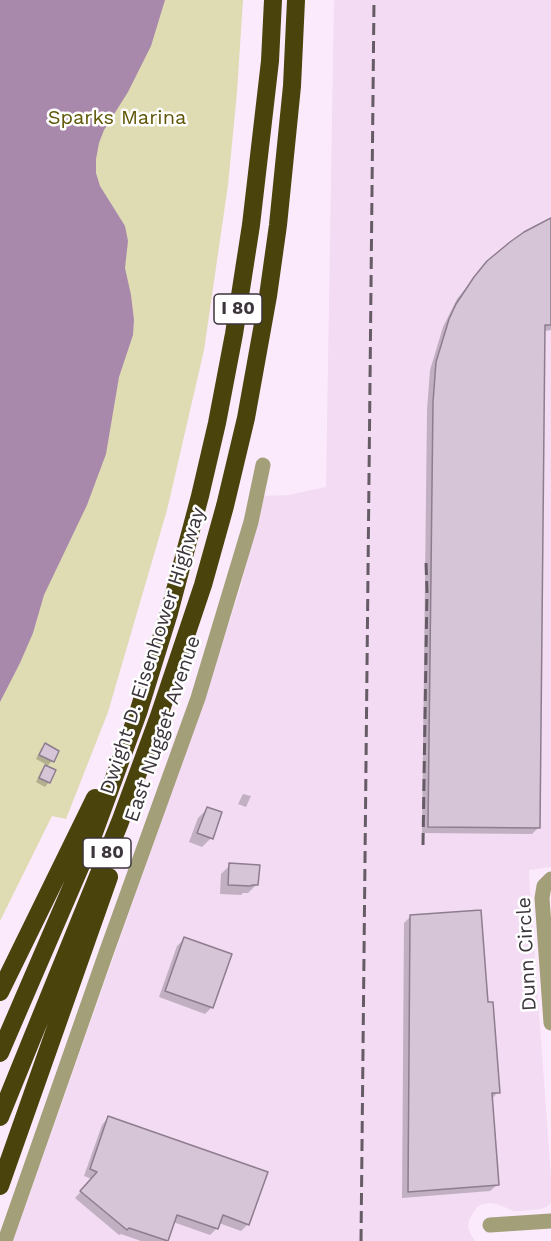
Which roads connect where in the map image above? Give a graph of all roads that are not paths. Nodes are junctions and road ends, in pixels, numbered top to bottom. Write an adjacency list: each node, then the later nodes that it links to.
1 (273, 0): 5 (highway, Dwight D. Eisenhower Highway / I 80)
2 (296, 0): 4 (highway, Dwight D. Eisenhower Highway / I 80)
3 (263, 465): 14 (street, East Nugget Avenue)
4 (203, 585): 10 (highway, Dwight D. Eisenhower Highway / I 80); 11 (highway)
5 (169, 613): 7 (highway); 9 (highway, Dwight D. Eisenhower Highway / I 80)
6 (549, 881): 8 (street, Dunn Circle)
7 (0, 992)
8 (551, 1023)
9 (0, 1053)
10 (0, 1117)
11 (0, 1186)
12 (551, 1221): 13 (street)
13 (490, 1225)
14 (5, 1241)

